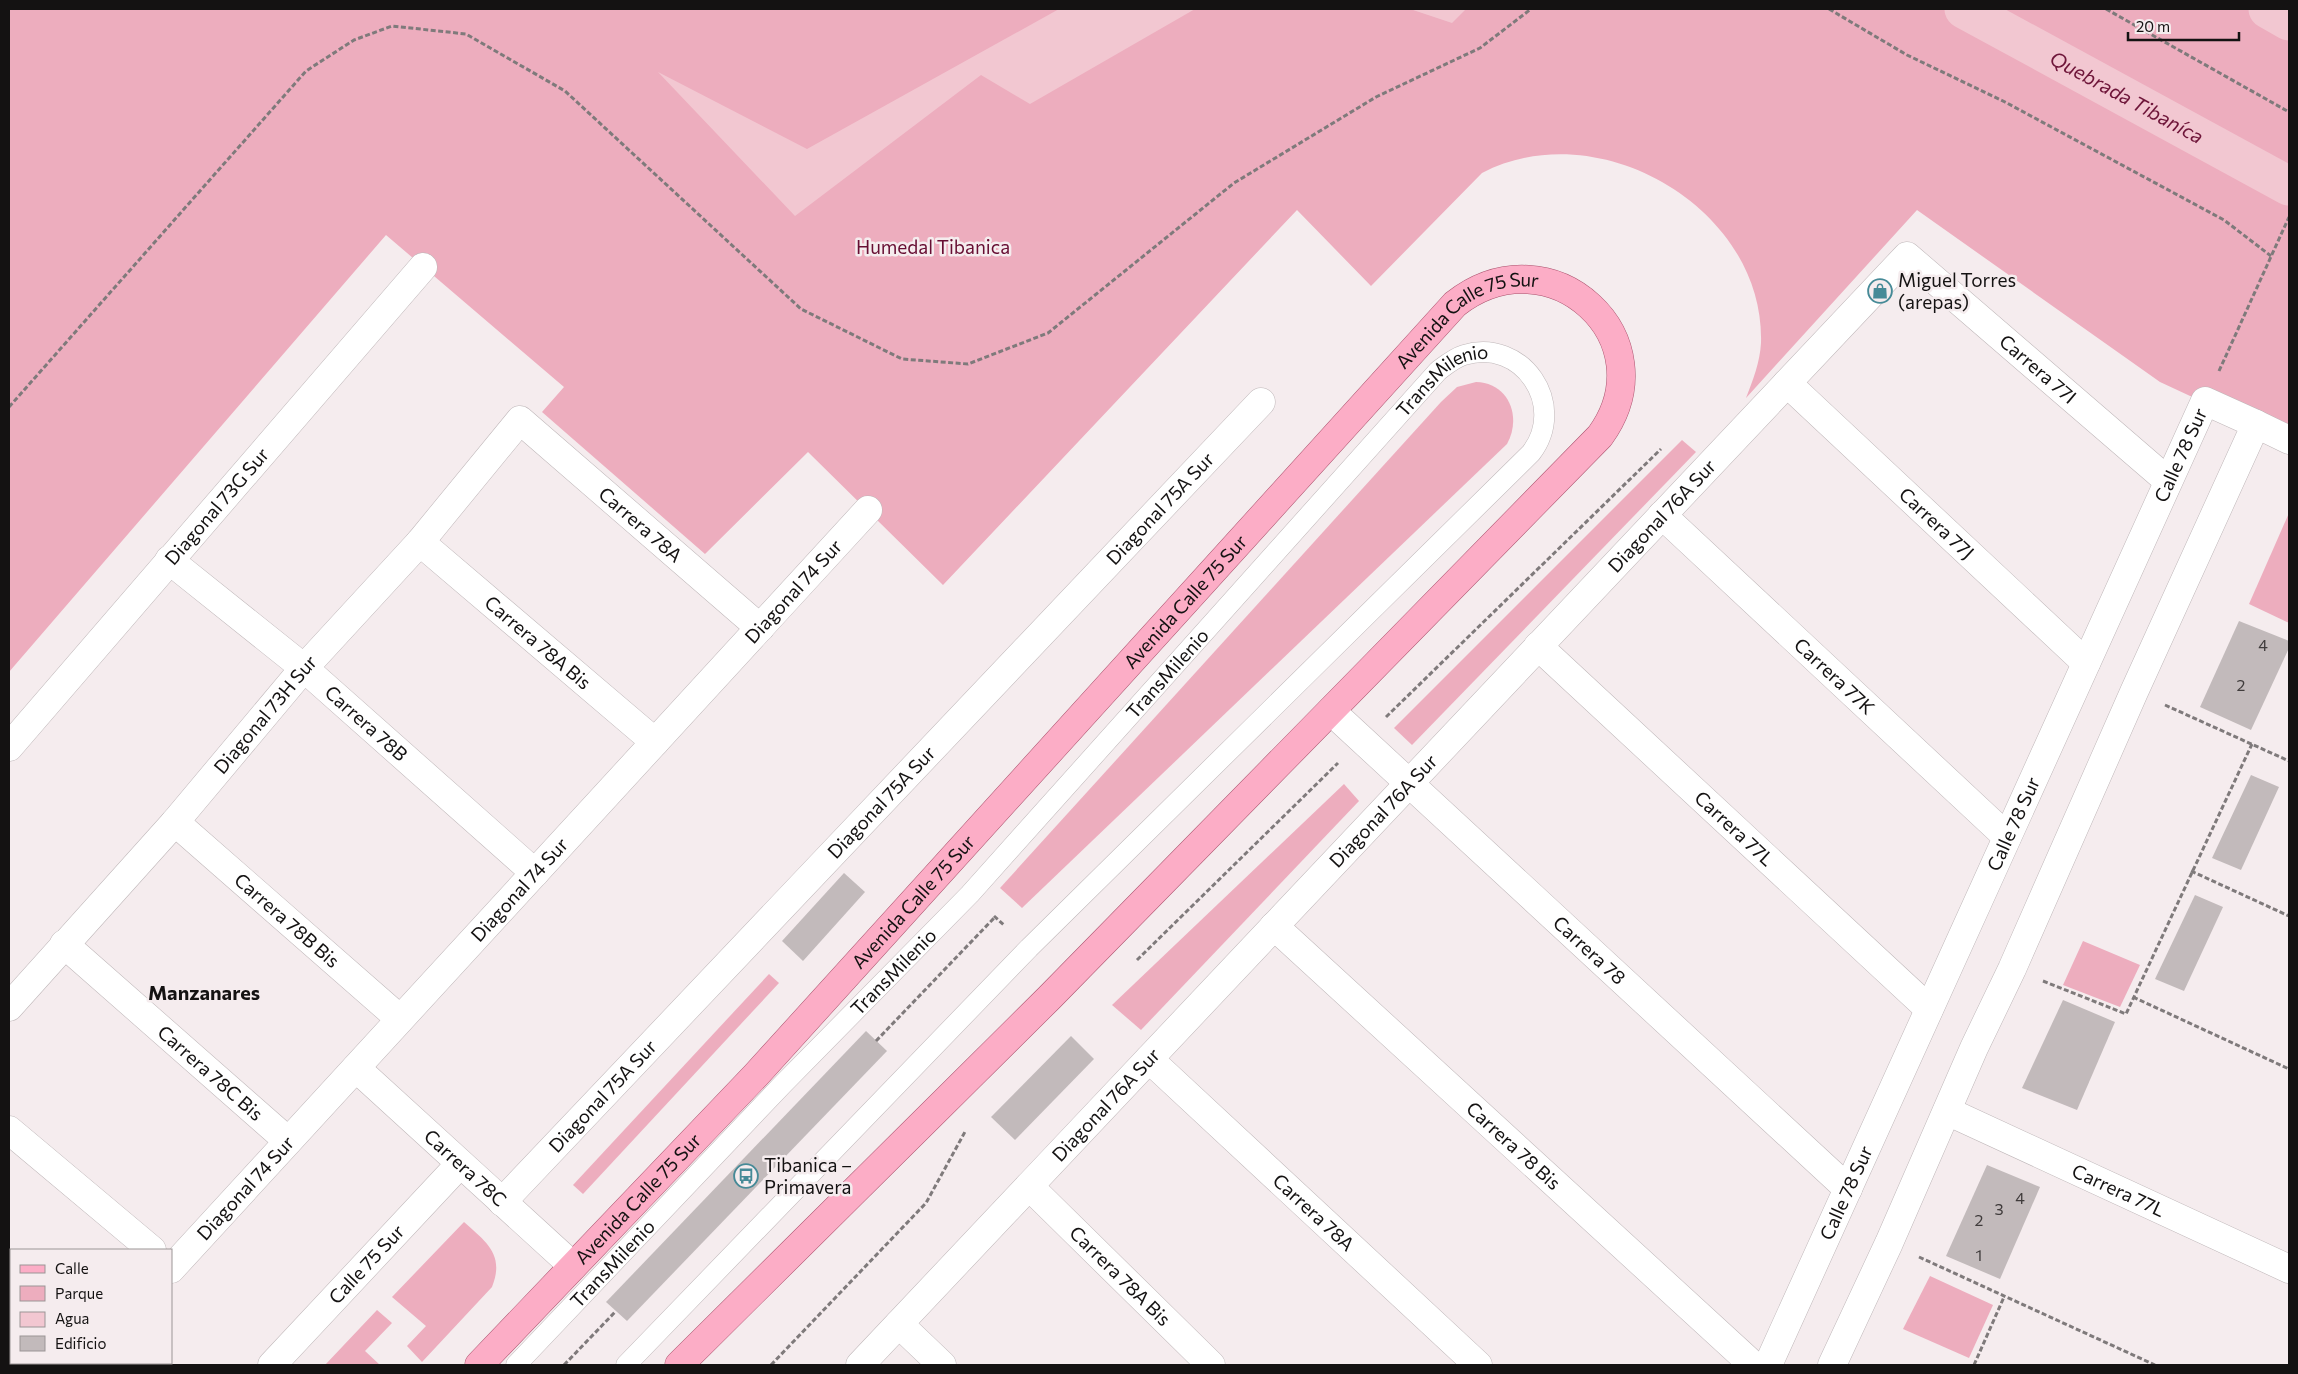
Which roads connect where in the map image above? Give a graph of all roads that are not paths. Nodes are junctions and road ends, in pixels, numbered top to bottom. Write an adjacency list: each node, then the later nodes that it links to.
1 (1907, 256): 3 (street, Diagonal 76A Sur); 8 (street, Carrera 77I)
2 (424, 267): 12 (street, Diagonal 73G Sur)
3 (1787, 382): 10 (street, Diagonal 76A Sur); 15 (street, Carrera 77J)
4 (1260, 402): 37 (street, Diagonal 75A Sur)
5 (520, 420): 11 (street, Diagonal 73H Sur); 13 (street, Carrera 78A)
6 (2256, 424): 7 (street, Calle 78 Sur); 8 (street, Calle 78 Sur); 31 (street)
7 (2289, 440)
8 (2168, 481): 15 (street, Calle 78 Sur)
9 (868, 510): 13 (street, Diagonal 74 Sur)
10 (1662, 515): 14 (street, Diagonal 76A Sur); 22 (street, Carrera 77K)
11 (420, 542): 16 (street, Diagonal 73H Sur); 18 (street, Carrera 78A Bis)
12 (169, 560): 16 (street, Carrera 78B); 19 (street, Diagonal 73G Sur)
13 (760, 628): 18 (street, Diagonal 74 Sur)
14 (1538, 646): 20 (street, Diagonal 76A Sur); 27 (street, Carrera 77L)
15 (2086, 663): 22 (street, Calle 78 Sur)
16 (304, 668): 21 (street, Diagonal 73H Sur); 23 (street, Carrera 78B)
17 (1331, 711): 20 (street, Carrera 78); 39 (main road, Avenida Calle 75 Sur); 47 (main road, Avenida Calle 75 Sur)
18 (655, 742): 23 (street, Diagonal 74 Sur)
19 (9, 747)
20 (1409, 784): 24 (street, Diagonal 76A Sur); 36 (street, Carrera 78)
21 (175, 822): 25 (street, Diagonal 73H Sur); 28 (street, Carrera 78B Bis)
22 (2007, 837): 27 (street, Calle 78 Sur)
23 (535, 873): 28 (street, Diagonal 74 Sur)
24 (1274, 926): 29 (street, Diagonal 76A Sur); 52 (street, Carrera 78 Bis)
25 (64, 944): 26 (street, Diagonal 73H Sur); 33 (street, Carrera 78C Bis)
26 (9, 1006)
27 (1929, 1009): 36 (street, Calle 78 Sur)
28 (400, 1019): 30 (street, Diagonal 74 Sur)
29 (1149, 1059): 35 (street, Diagonal 76A Sur); 51 (street, Carrera 78A)
30 (356, 1068): 33 (street, Diagonal 74 Sur); 34 (street, Carrera 78C)
31 (1947, 1111): 41 (street, Carrera 77L); 54 (street)
32 (9, 1130): 38 (street)
33 (288, 1142): 40 (street, Diagonal 74 Sur)
34 (460, 1164): 37 (street, Carrera 78C); 43 (street, Calle 75 Sur)
35 (1029, 1186): 42 (street, Diagonal 76A Sur); 50 (street, Carrera 78A Bis)
36 (1848, 1189): 53 (street, Calle 78 Sur)
37 (502, 1202): 39 (street, Carrera 78C)
38 (151, 1249)
39 (574, 1266): 44 (main road, Avenida Calle 75 Sur)
40 (172, 1268)
41 (2289, 1269)
42 (899, 1324): 48 (street, Diagonal 76A Sur); 49 (street)
43 (272, 1365)
44 (479, 1365)
45 (516, 1365): 46 (lane, TransMilenio)
46 (626, 1365)
47 (679, 1365)
48 (860, 1365)
49 (942, 1365)
50 (1210, 1365)
51 (1478, 1365)
52 (1753, 1365)
53 (1768, 1365)
54 (1832, 1365)

